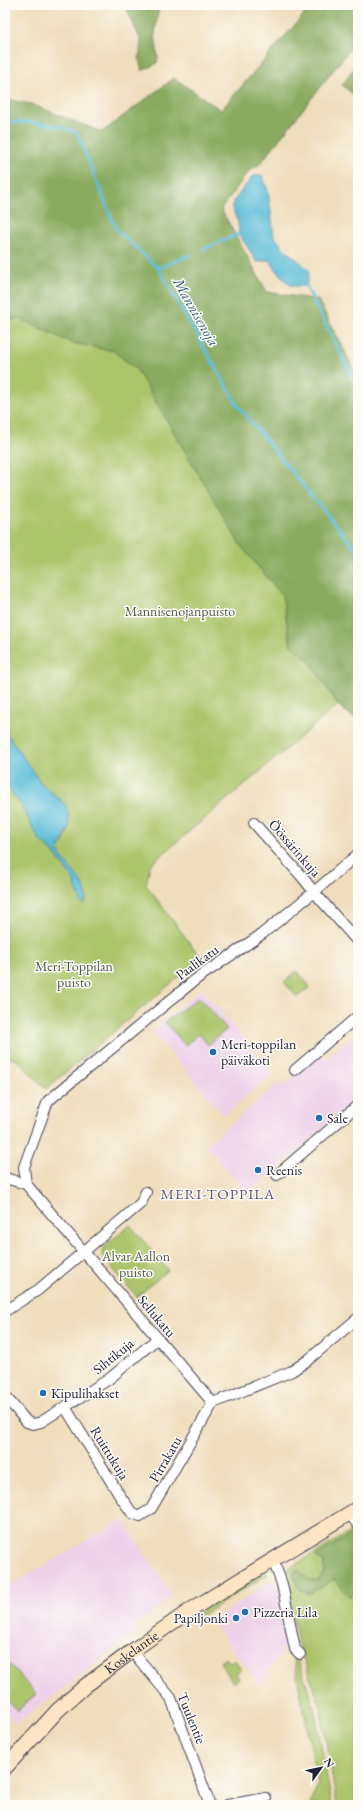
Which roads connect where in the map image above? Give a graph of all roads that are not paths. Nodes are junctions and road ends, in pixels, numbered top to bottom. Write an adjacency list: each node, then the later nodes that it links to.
1 (254, 823): 3 (street, Öössärinkuja)
2 (358, 854): 3 (street, Paalikatu)
3 (314, 892): 4 (street); 10 (street, Paalikatu)
4 (358, 942)
5 (358, 1016): 6 (street)
6 (295, 1070)
7 (358, 1105): 8 (street)
8 (277, 1175)
9 (5, 1178): 10 (street)
10 (26, 1184): 12 (street, Sellukatu)
11 (146, 1192): 12 (street)
12 (84, 1251): 13 (street); 15 (street, Sellukatu)
13 (5, 1310)
14 (358, 1318): 17 (street)
15 (158, 1338): 17 (street, Sellukatu); 18 (street, Sihtikuja)
16 (5, 1396): 18 (street, Sihtikuja)
17 (213, 1403): 19 (street, Pirrakatu)
18 (66, 1407): 19 (street, Ruittukuja)
19 (132, 1513)
20 (355, 1515): 21 (main road, Koskelantie)
21 (273, 1560): 22 (main road, Koskelantie); 23 (street)
22 (132, 1651): 24 (main road, Koskelantie); 26 (street, Tuulentie)
23 (300, 1654)
24 (5, 1768)
25 (266, 1798): 27 (street)
26 (210, 1805)
27 (227, 1805)

